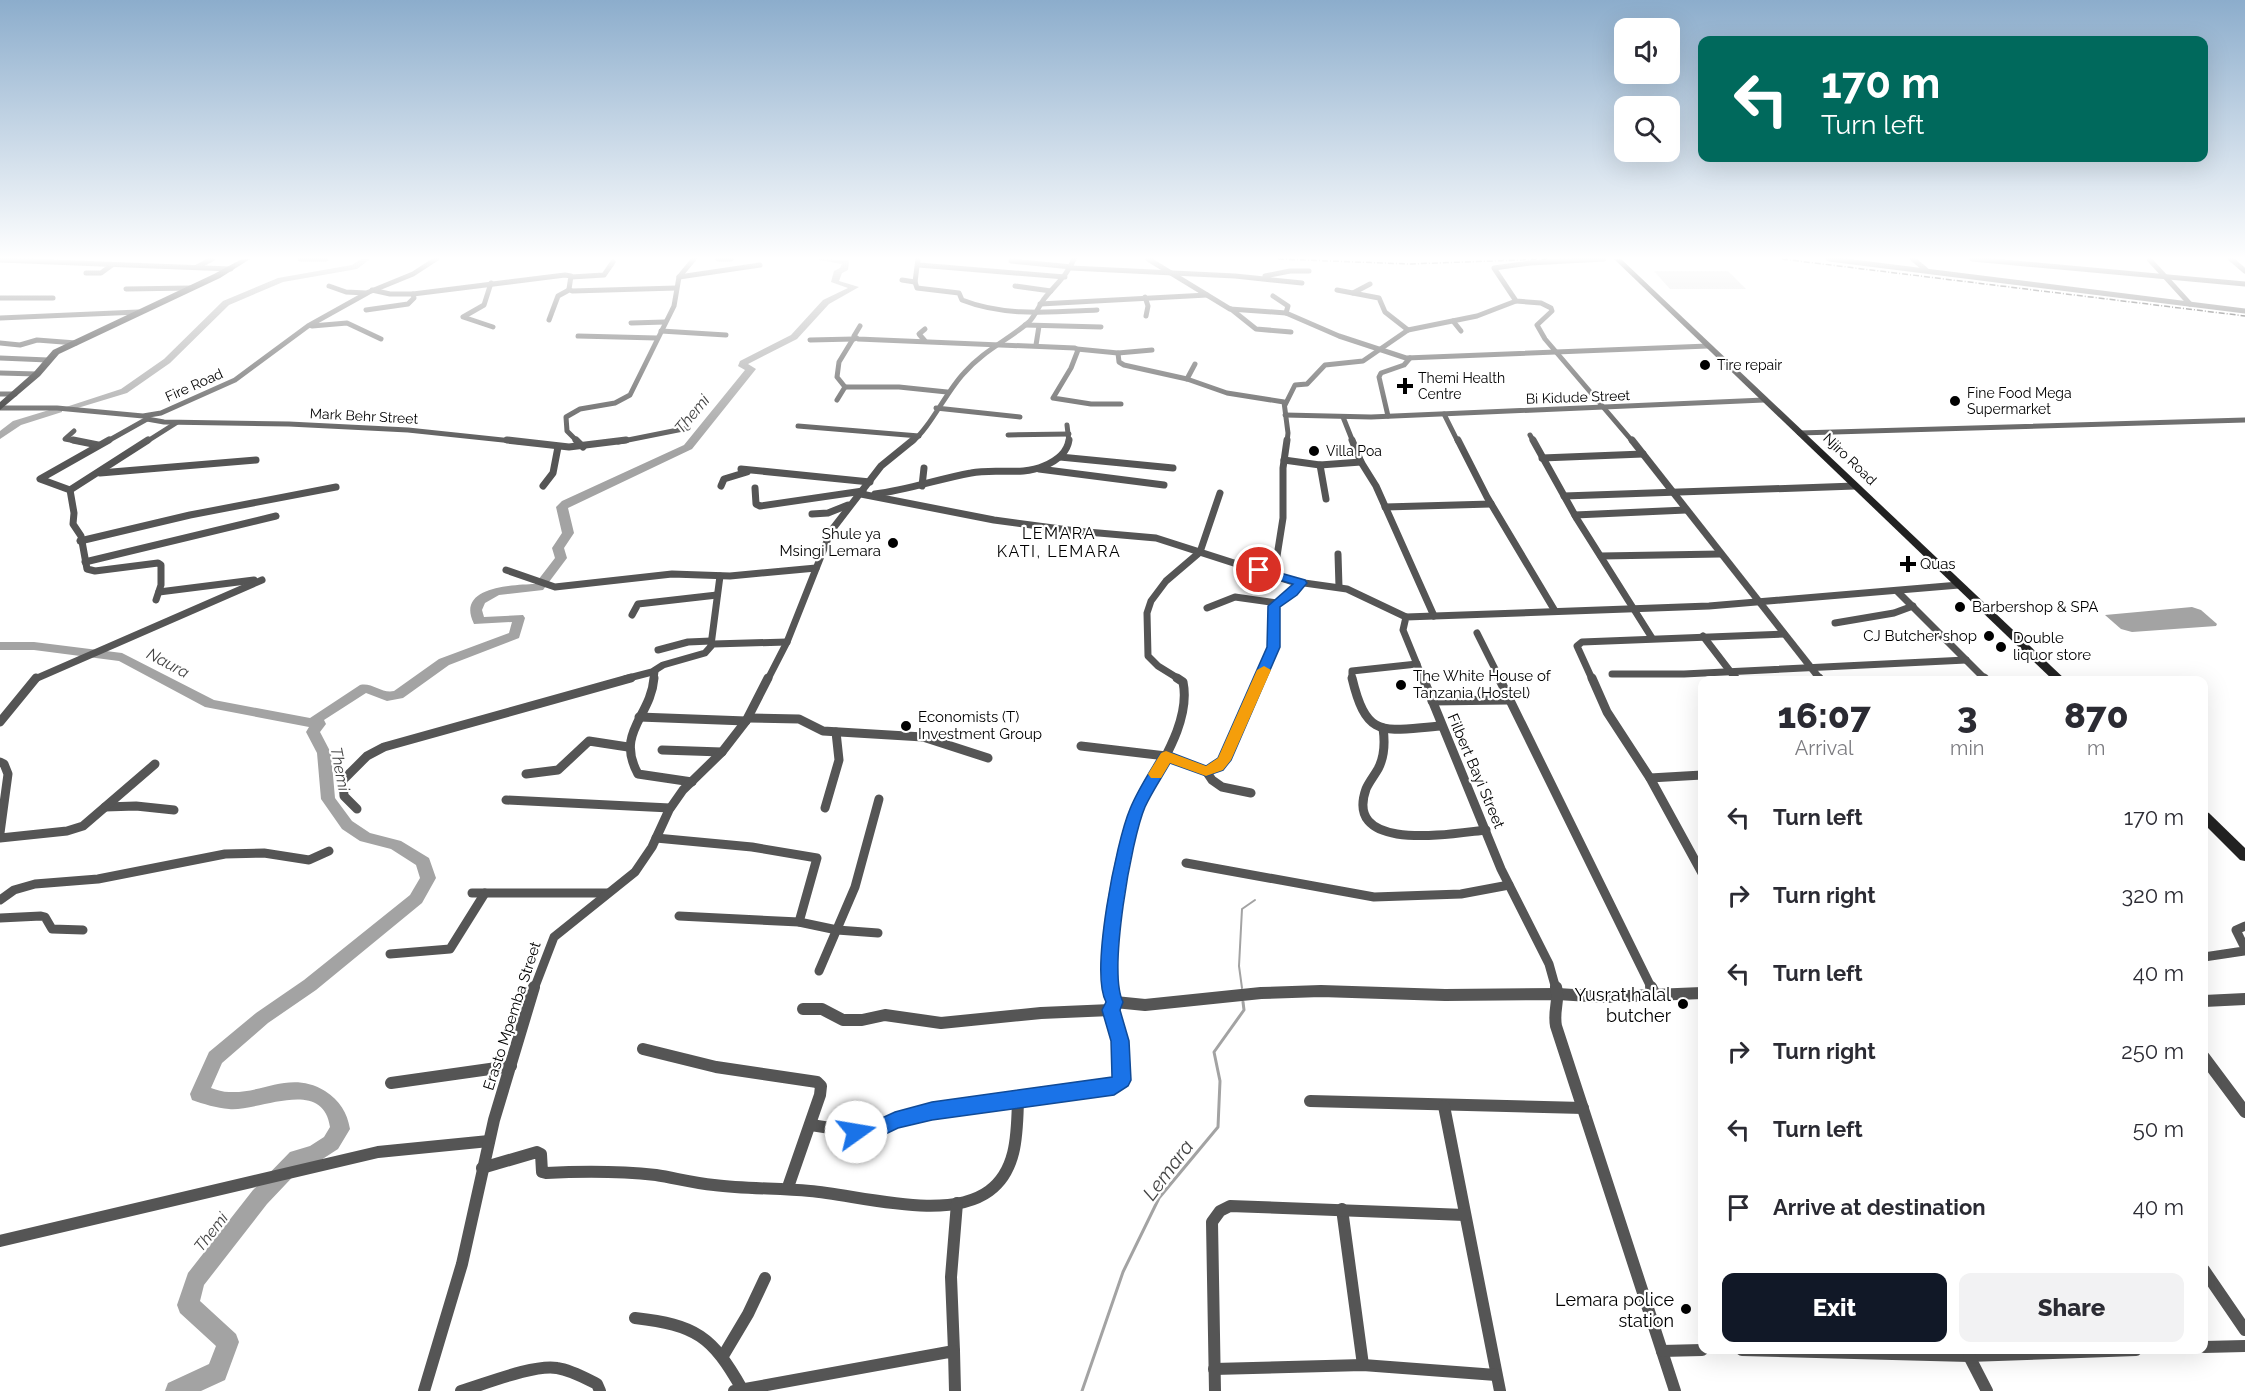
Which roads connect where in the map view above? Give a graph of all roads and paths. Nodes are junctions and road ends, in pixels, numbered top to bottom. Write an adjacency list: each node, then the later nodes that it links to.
1 (114, 324): 33 (street)
2 (312, 324): 14 (street, Fire Road)
3 (335, 324): 14 (street)
4 (349, 324): 28 (street)
5 (484, 324): 18 (street)
6 (664, 324): 22 (street)
7 (1249, 324): 24 (street)
8 (1312, 324): 37 (street)
9 (1400, 324): 21 (street)
10 (1438, 324): 21 (street)
11 (1455, 324): 23 (street)
12 (1538, 324): 41 (street)
13 (1685, 324): 36 (street, Njiro Road)
14 (308, 326): 63 (street, Fire Road)
15 (860, 326): 29 (street)
16 (1025, 326): 17 (street); 34 (street, Erasto Mpemba Street)
17 (1039, 326): 19 (street); 35 (street)
18 (493, 327)
19 (1101, 327)
20 (925, 329): 31 (street)
21 (1408, 330): 37 (street)
22 (661, 331): 25 (street); 27 (street)
23 (1461, 331)
24 (1291, 332)
25 (726, 335)
26 (578, 336): 27 (street)
27 (657, 338): 79 (street)
28 (381, 339)
29 (856, 339): 30 (street); 31 (street); 49 (street)
30 (810, 340)
31 (925, 341): 34 (street)
32 (0, 343): 33 (street)
33 (76, 343): 44 (street)
34 (998, 344): 35 (street); 50 (street, Erasto Mpemba Street)
35 (1036, 345): 38 (street)
36 (1708, 346): 41 (street); 54 (street, Njiro Road)
37 (1380, 348): 43 (street); 56 (street)
38 (1077, 349): 40 (street); 55 (street)
39 (1152, 350): 40 (street)
40 (1118, 352): 48 (street)
41 (1557, 353): 43 (street); 59 (street)
42 (0, 358): 44 (street)
43 (1410, 358): 62 (street)
44 (48, 360): 47 (street)
45 (1195, 364): 48 (street)
46 (0, 373): 47 (street)
47 (37, 374): 52 (street)
48 (1187, 379): 56 (street)
49 (845, 387): 50 (street); 53 (street)
50 (947, 392): 58 (street, Erasto Mpemba Street)
51 (0, 394): 52 (street)
52 (15, 394): 57 (street)
53 (837, 400)
54 (1764, 400): 59 (street, Bi Kidude Street); 72 (street, Njiro Road)
55 (1121, 404)
56 (1285, 405): 61 (street)
57 (0, 407): 63 (street, Fire Road)
58 (936, 408): 64 (street); 74 (street, Erasto Mpemba Street)
59 (1606, 408): 60 (street, Bi Kidude Street); 80 (street)
60 (1444, 414): 62 (street, Bi Kidude Street); 108 (street)
61 (1285, 415): 65 (street, Bi Kidude Street); 84 (street)
62 (1388, 416): 65 (street, Bi Kidude Street)
63 (146, 417): 67 (street, Mark Behr Street); 77 (street)
64 (1020, 417)
65 (1343, 417): 85 (street)
66 (2245, 420): 72 (street)
67 (176, 422): 78 (street, Mark Behr Street); 92 (street)
68 (1067, 425): 73 (street)
69 (798, 426): 74 (street)
70 (688, 428): 79 (street, Mark Behr Street)
71 (74, 431): 77 (street)
72 (1799, 433): 98 (street, Njiro Road)
73 (1069, 434): 75 (street); 81 (street)
74 (919, 435): 93 (street, Erasto Mpemba Street)
75 (1008, 435)
76 (1530, 435): 82 (street)
77 (99, 445): 101 (street)
78 (558, 447): 79 (street, Mark Behr Street); 95 (street)
79 (583, 447)
80 (1643, 454): 82 (street); 102 (street)
81 (1060, 457): 88 (street); 90 (street)
82 (1542, 458): 105 (street)
83 (256, 460): 92 (street)
84 (1284, 460): 86 (street); 122 (street)
85 (1361, 462): 86 (street); 109 (street)
86 (1320, 465): 106 (street)
87 (924, 468): 97 (street)
88 (1173, 468)
89 (741, 469): 91 (street)
90 (1039, 469): 94 (street); 97 (street)
91 (753, 470): 93 (street); 96 (street)
92 (100, 473): 101 (street)
93 (870, 482): 103 (street, Erasto Mpemba Street)
94 (1164, 485)
95 (543, 486)
96 (721, 486)
97 (922, 486): 103 (street)
98 (1855, 486): 102 (street); 125 (street, Njiro Road)
99 (336, 487): 114 (street)
100 (755, 488): 103 (street)
101 (70, 490): 114 (street)
102 (1672, 492): 105 (street); 110 (street)
103 (864, 493): 107 (street, Erasto Mpemba Street); 115 (street)
104 (1220, 493): 115 (street)
105 (1564, 496): 112 (street)
106 (1326, 499)
107 (852, 503): 111 (street); 120 (street, Erasto Mpemba Street)
108 (1491, 504): 109 (street); 134 (street)
109 (1385, 507): 136 (street)
110 (1686, 510): 112 (street); 117 (street)
111 (812, 514)
112 (1575, 515): 118 (street)
113 (276, 516): 119 (street)
114 (80, 542): 119 (street)
115 (1200, 552): 122 (street); 168 (street)
116 (1338, 554): 126 (street)
117 (1720, 554): 118 (street); 130 (street)
118 (1601, 556): 133 (street)
119 (85, 562): 160 (street)
120 (816, 568): 123 (street); 143 (street, Erasto Mpemba Street)
121 (506, 570): 123 (street)
122 (1274, 575): 124 (street)
123 (720, 576): 128 (street)
124 (1300, 583): 126 (street); 129 (street)
125 (1959, 585): 127 (street); 155 (street, Njiro Road)
126 (1340, 587): 137 (street)
127 (1898, 592): 130 (street); 131 (street)
128 (717, 595): 135 (street); 144 (street)
129 (1277, 603): 132 (street); 172 (street)
130 (1760, 603): 133 (street); 140 (street)
131 (1912, 606): 138 (street); 146 (street)
132 (1207, 608)
133 (1633, 609): 134 (street); 142 (street)
134 (1555, 611): 136 (street)
135 (632, 615)
136 (1434, 616): 137 (street)
137 (1406, 617): 147 (street, Filbert Bayi Street)
138 (1836, 623)
139 (1477, 633): 157 (street)
140 (1784, 634): 141 (street); 148 (street)
141 (1703, 636): 142 (street); 150 (street)
142 (1652, 638): 175 (street)
143 (787, 642): 144 (street); 159 (street, Erasto Mpemba Street)
144 (711, 643): 145 (street); 149 (street)
145 (658, 650)
146 (1966, 660): 148 (street); 154 (street)
147 (1417, 664): 156 (street, Filbert Bayi Street); 162 (street)
148 (1810, 668): 150 (street); 153 (street)
149 (655, 670): 158 (street); 183 (street)
150 (1730, 671): 151 (street); 152 (street)
151 (1612, 674)
152 (1734, 676)
153 (1817, 676)
154 (1982, 676)
155 (2056, 676)
156 (1432, 700): 157 (street); 161 (street, Filbert Bayi Street)
157 (1508, 700): 211 (street)
158 (639, 717): 159 (street); 165 (street)
159 (747, 719): 163 (street); 167 (street, Erasto Mpemba Street)
160 (0, 722)
161 (1441, 726): 162 (street); 186 (street, Filbert Bayi Street)
162 (1383, 728): 186 (street)
163 (836, 732): 169 (street); 182 (street)
164 (1081, 746): 168 (street)
165 (628, 747): 173 (street); 176 (street)
166 (662, 750): 167 (street)
167 (723, 752): 176 (street, Erasto Mpemba Street)
168 (1166, 756): 172 (street); 214 (street)
169 (988, 758)
170 (0, 762): 187 (street)
171 (155, 764): 180 (street)
172 (1206, 771): 177 (street)
173 (526, 774)
174 (1698, 775): 175 (street)
175 (1650, 778): 193 (street)
176 (692, 782): 181 (street, Erasto Mpemba Street)
177 (1251, 793)
178 (879, 799): 204 (street)
179 (506, 800): 181 (street)
180 (105, 807): 184 (street); 188 (street)
181 (670, 808): 189 (street, Erasto Mpemba Street)
182 (825, 808)
183 (357, 809)
184 (174, 810)
185 (2208, 820): 191 (street)
186 (1486, 830): 194 (street, Filbert Bayi Street)
187 (0, 833)
188 (0, 838)
189 (656, 838): 197 (street, Erasto Mpemba Street); 201 (street)
190 (329, 851): 198 (street)
191 (2245, 856)
192 (1186, 863): 194 (street)
193 (1698, 866)
194 (1509, 885): 210 (street, Filbert Bayi Street)
195 (485, 892): 196 (street); 197 (street); 206 (street)
196 (472, 893)
197 (607, 893): 218 (street, Erasto Mpemba Street)
198 (0, 900)
199 (679, 916): 201 (street)
200 (0, 918): 203 (street)
201 (799, 922): 204 (street)
202 (2245, 926): 207 (street)
203 (83, 930)
204 (837, 930): 205 (street); 208 (street)
205 (878, 933)
206 (390, 954)
207 (2208, 956)
208 (819, 971)
209 (1698, 993): 211 (street)
210 (1558, 994): 211 (street); 214 (street); 223 (street, Filbert Bayi Street)
211 (1654, 995)
212 (2245, 999): 213 (street)
213 (2208, 1001)
214 (1113, 1006): 215 (street); 220 (street)
215 (803, 1009)
216 (643, 1049): 225 (street)
217 (2208, 1062): 224 (street)
218 (511, 1066): 219 (street); 226 (street, Erasto Mpemba Street)
219 (391, 1083)
220 (1018, 1099): 225 (street); 229 (street)
221 (1310, 1101): 222 (street)
222 (1444, 1106): 223 (street); 231 (street)
223 (1583, 1108): 240 (street, Filbert Bayi Street)
224 (2245, 1112)
225 (811, 1125): 228 (street)
226 (489, 1141): 227 (street, Erasto Mpemba Street); 232 (street)
227 (482, 1168): 228 (street); 250 (street, Erasto Mpemba Street)
228 (788, 1187): 229 (street)
229 (957, 1203): 241 (street)
230 (1342, 1209): 231 (street); 246 (street); 247 (street)
231 (1465, 1215): 248 (street)
232 (0, 1241)
233 (2208, 1276): 236 (street)
234 (765, 1278): 244 (street)
235 (635, 1318): 244 (street)
236 (2245, 1330)
237 (2245, 1346): 238 (street)
238 (2208, 1347)
239 (1698, 1350): 240 (street)
240 (1662, 1351): 256 (street, Filbert Bayi Street)
241 (954, 1352): 249 (street); 253 (street)
242 (1893, 1354): 245 (street)
243 (2025, 1354): 245 (street)
244 (723, 1356): 249 (street)
245 (1969, 1356): 257 (street)
246 (1363, 1365): 247 (street); 248 (street)
247 (1214, 1369): 254 (street)
248 (1496, 1375): 255 (street)
249 (738, 1390)
250 (424, 1391)
251 (461, 1391): 252 (street)
252 (600, 1391)
253 (955, 1391)
254 (1215, 1391)
255 (1500, 1391)
256 (1675, 1391)
257 (1987, 1391)

